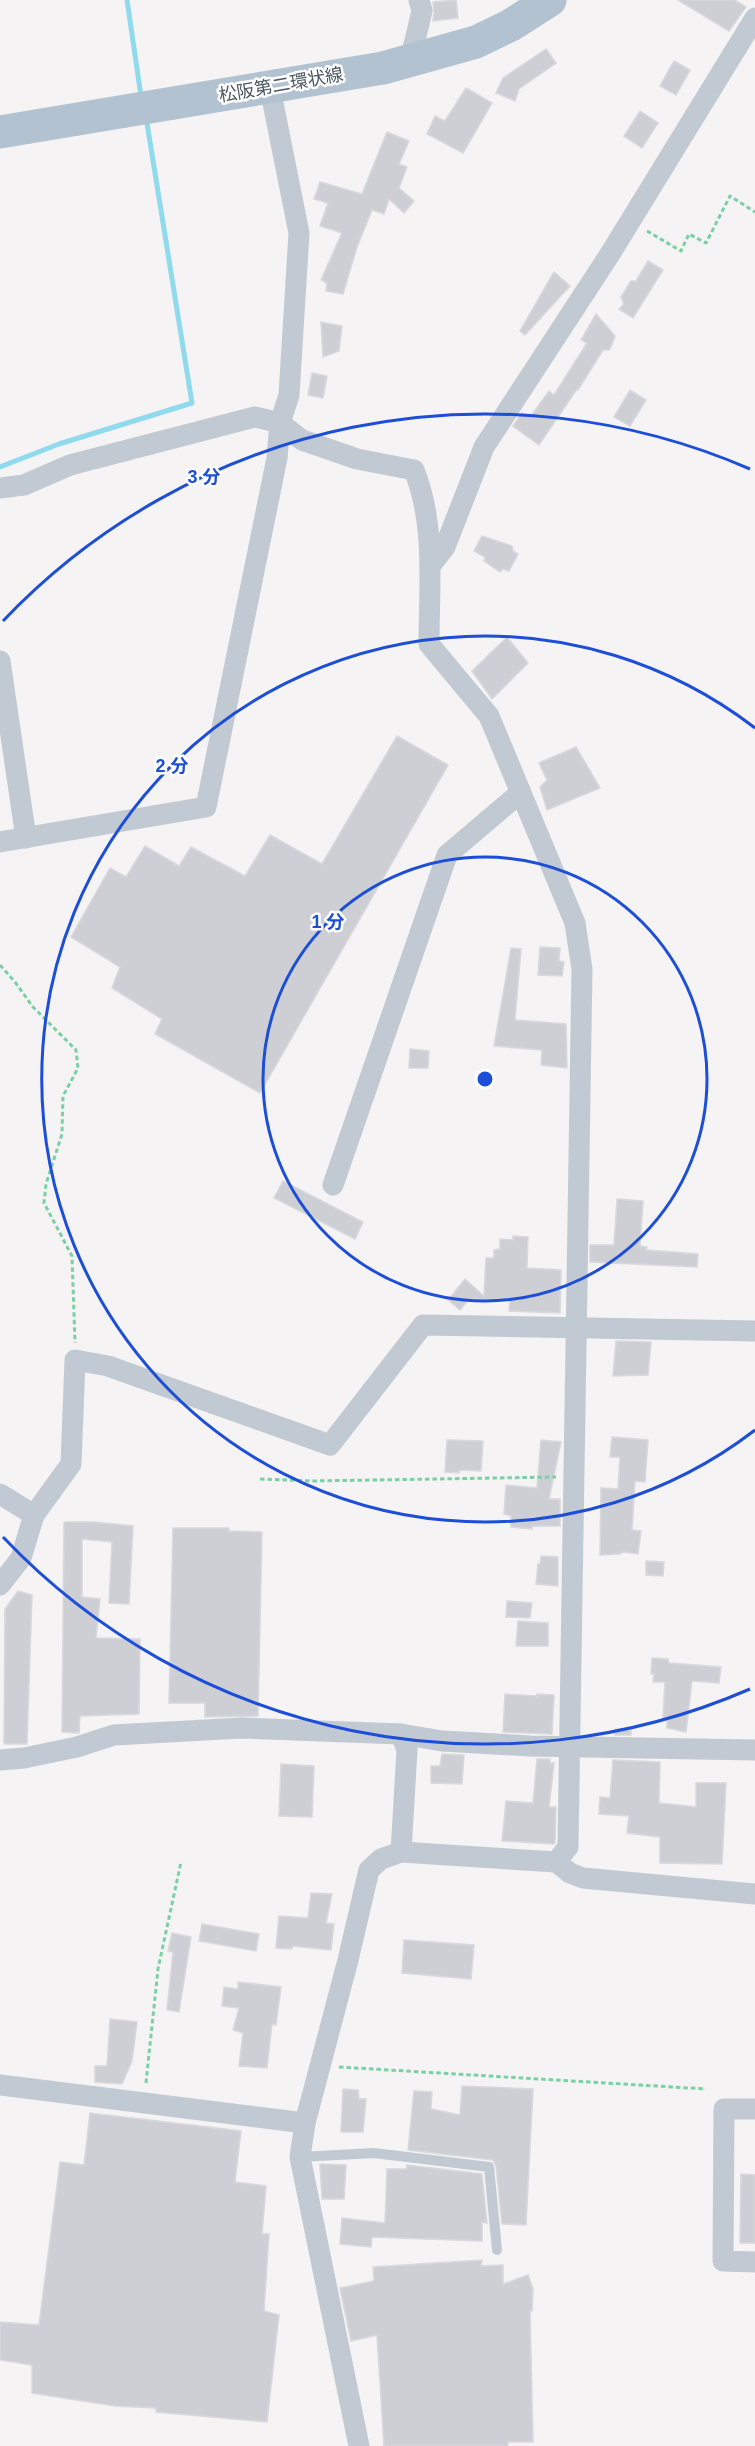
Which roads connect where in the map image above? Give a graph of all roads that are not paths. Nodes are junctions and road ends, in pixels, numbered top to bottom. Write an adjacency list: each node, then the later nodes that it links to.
1 (419, 0): 4 (street)
2 (550, 0): 4 (main road, 松阪第二環状線)
3 (755, 18): 9 (street)
4 (410, 61): 5 (main road, 松阪第二環状線)
5 (270, 88): 6 (main road, 松阪第二環状線); 7 (street)
6 (0, 132)
7 (280, 423): 8 (street); 9 (street); 12 (street)
8 (0, 488)
9 (430, 566): 11 (street)
10 (0, 661): 12 (street)
11 (520, 793): 14 (street); 15 (street)
12 (27, 838): 13 (street)
13 (0, 842)
14 (333, 1185)
15 (575, 1328): 16 (street); 18 (street); 21 (street)
16 (755, 1331)
17 (0, 1494): 18 (street)
18 (34, 1515): 19 (street)
19 (0, 1586)
20 (401, 1734): 21 (street); 23 (street); 24 (street)
21 (570, 1747): 22 (street); 25 (street)
22 (755, 1750)
23 (0, 1760)
24 (401, 1852): 25 (street); 29 (street)
25 (556, 1863): 26 (street)
26 (755, 1894)
27 (0, 2085): 29 (street)
28 (755, 2109): 32 (street)
29 (304, 2123): 30 (street)
30 (300, 2157): 31 (lane); 33 (street)
31 (497, 2250)
32 (755, 2262)
33 (359, 2446)

